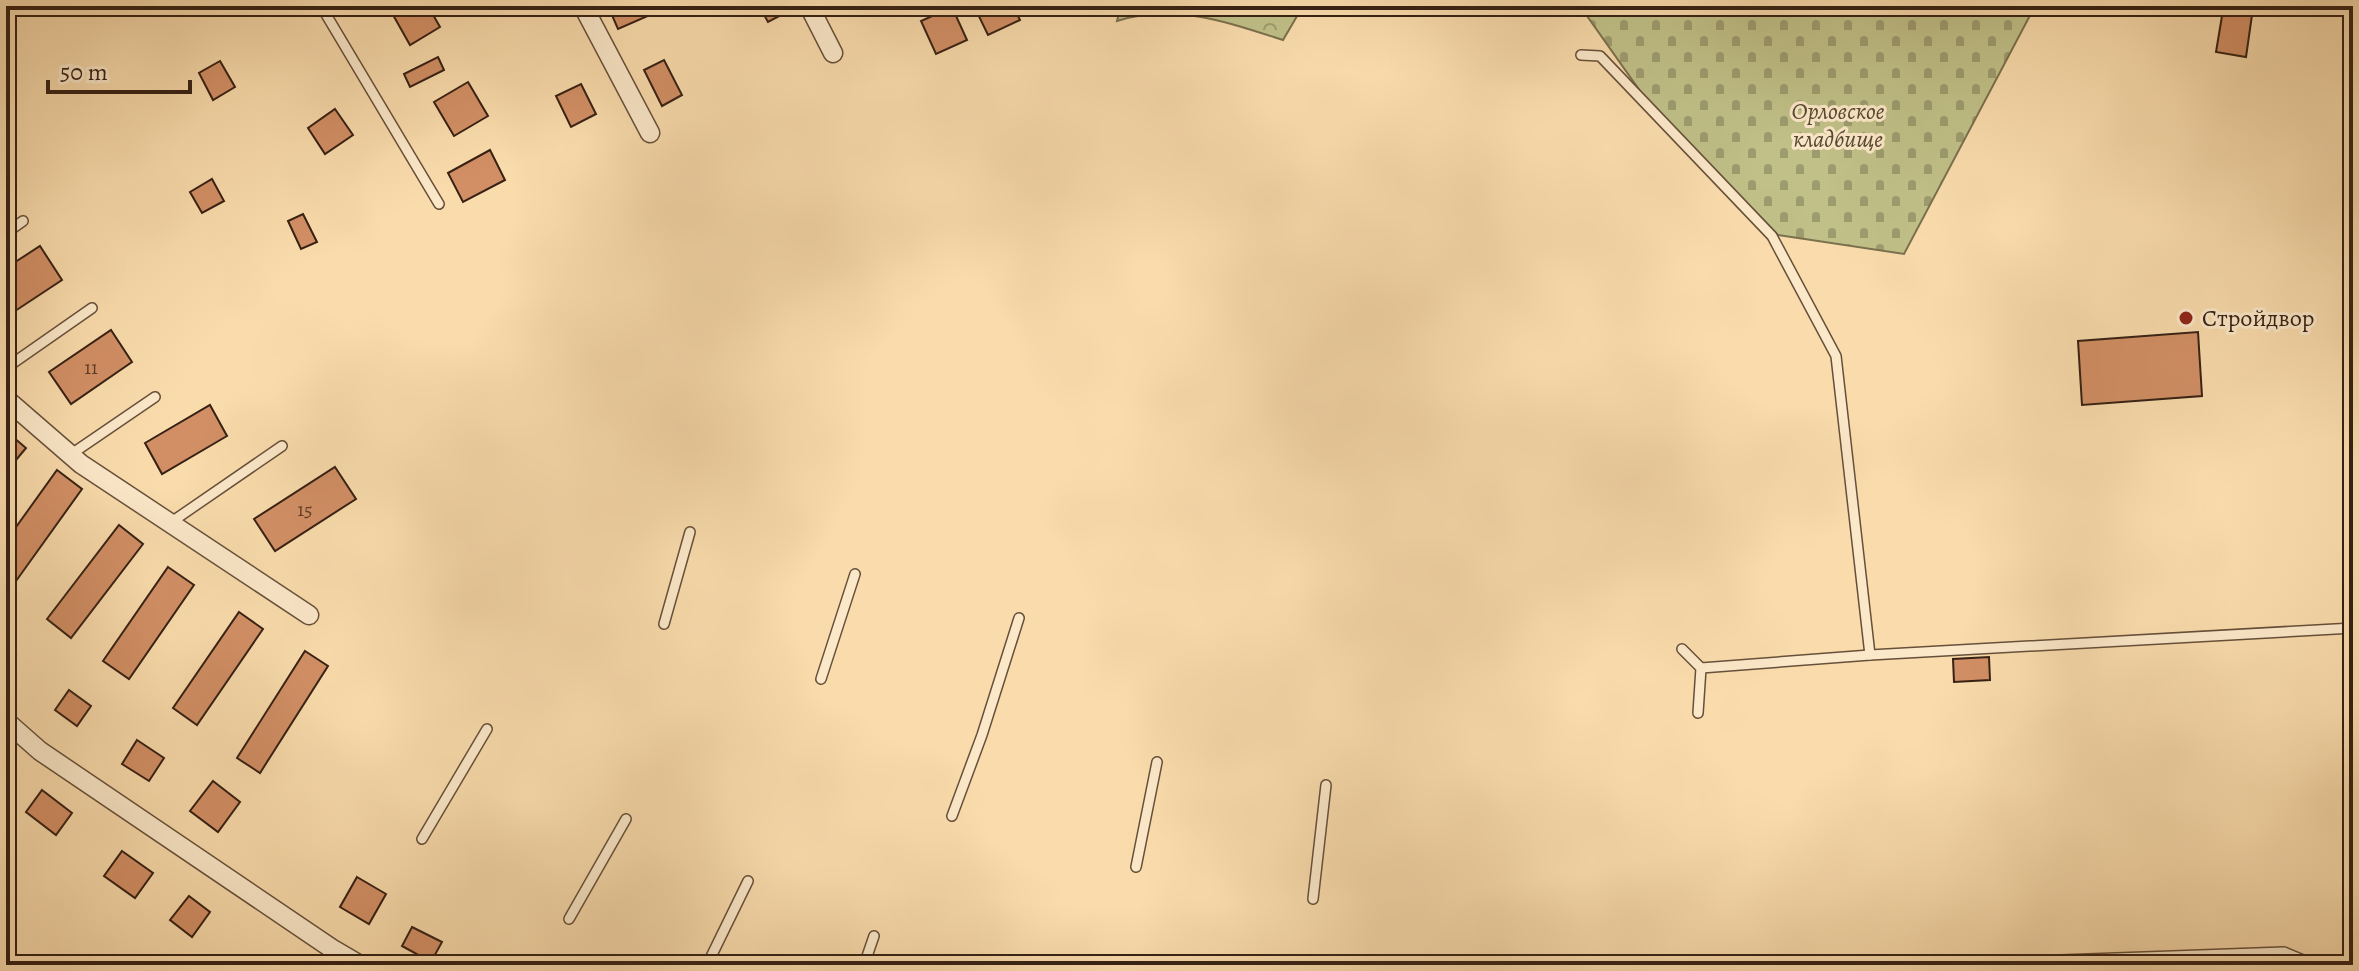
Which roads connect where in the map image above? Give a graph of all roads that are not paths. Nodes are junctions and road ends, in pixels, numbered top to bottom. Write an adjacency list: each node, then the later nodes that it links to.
1 (321, 6): 7 (lane)
2 (583, 6): 6 (street)
3 (809, 6): 4 (street)
4 (833, 53)
5 (1581, 55): 24 (lane)
6 (650, 133)
7 (439, 204)
8 (23, 221): 9 (lane)
9 (6, 233)
10 (92, 308): 11 (lane)
11 (6, 368)
12 (155, 397): 15 (lane)
13 (6, 399): 15 (street)
14 (282, 446): 16 (lane)
15 (70, 455): 16 (street)
16 (170, 523): 19 (street)
17 (690, 532): 21 (lane)
18 (855, 574): 26 (lane)
19 (309, 615)
20 (1019, 618): 32 (lane)
21 (664, 624)
22 (2353, 628): 24 (lane)
23 (1682, 649): 25 (lane)
24 (1870, 655): 25 (lane)
25 (1701, 668): 27 (lane)
26 (821, 679)
27 (1698, 713)
28 (6, 721): 41 (street)
29 (487, 729): 34 (lane)
30 (1157, 762): 35 (lane)
31 (1326, 785): 37 (lane)
32 (952, 816)
33 (626, 819): 38 (lane)
34 (422, 839)
35 (1136, 867)
36 (748, 881): 42 (lane)
37 (1313, 899)
38 (569, 919)
39 (874, 936): 43 (lane)
40 (1944, 964): 44 (lane)
41 (360, 965)
42 (707, 965)
43 (864, 965)
44 (2315, 965)

